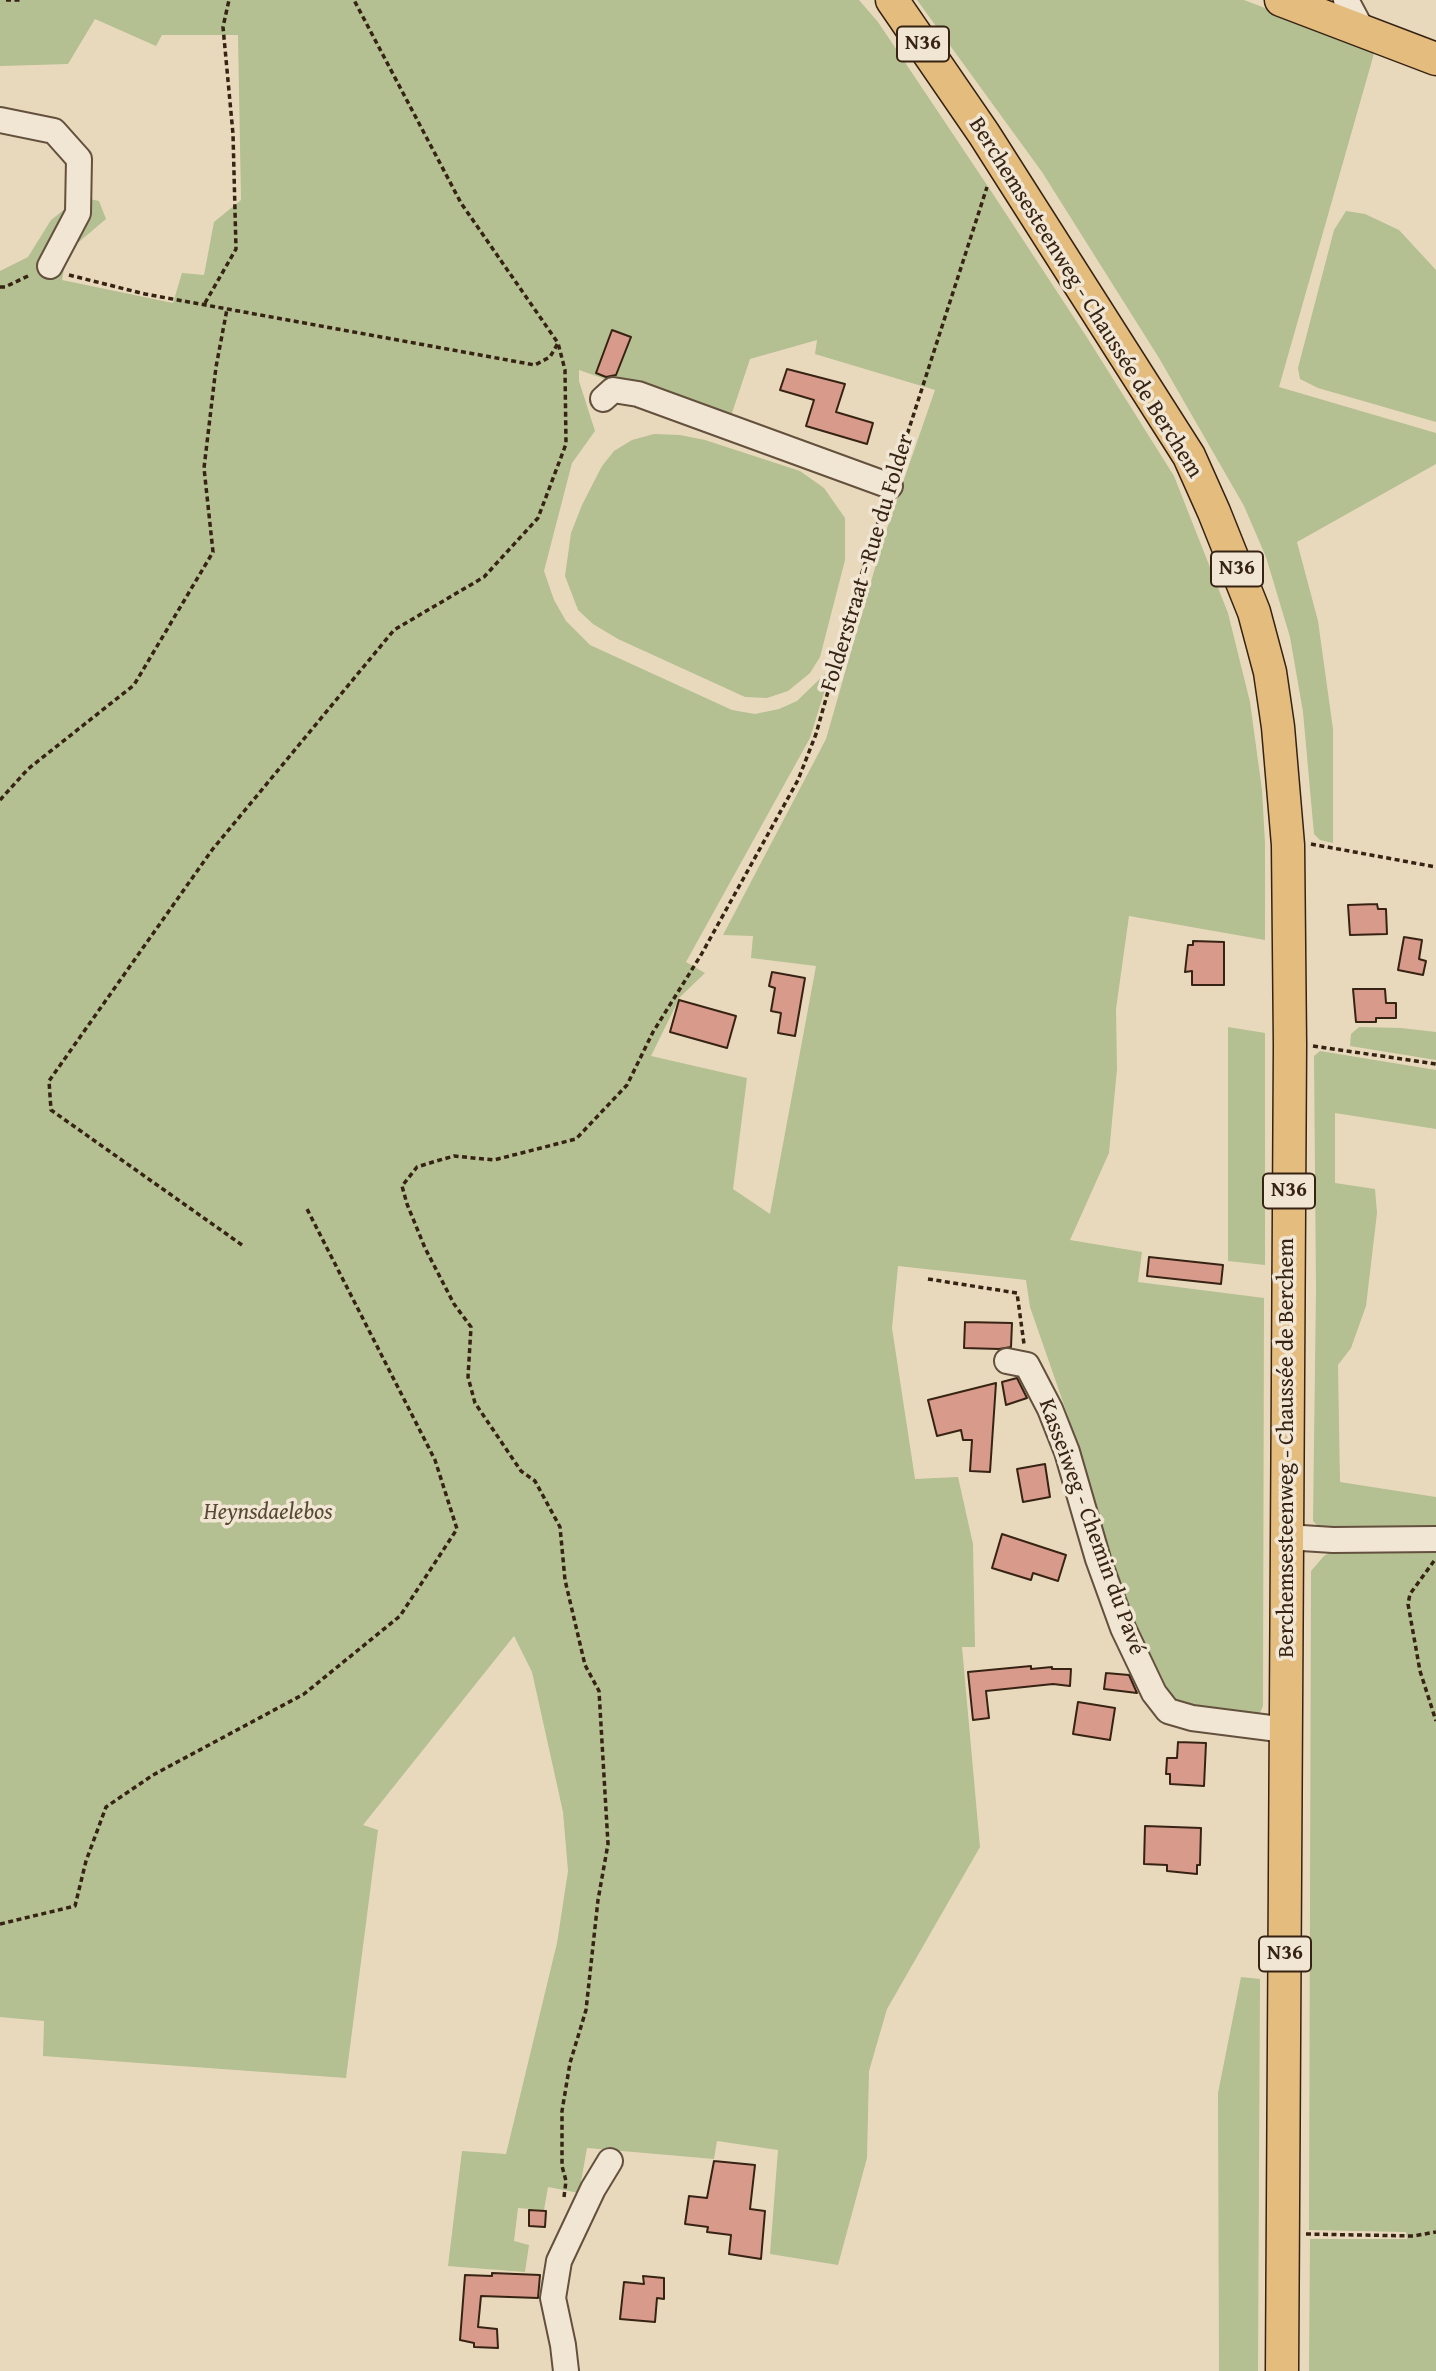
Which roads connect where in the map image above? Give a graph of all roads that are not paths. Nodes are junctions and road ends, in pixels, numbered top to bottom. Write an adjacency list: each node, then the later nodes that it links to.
1 (892, 0): 11 (main road, Berchemsesteenweg - Chaussée de Berchem / N36)
2 (1281, 0): 4 (main road)
3 (1346, 0): 4 (street)
4 (1362, 30): 5 (main road)
5 (1436, 59)
6 (0, 120): 7 (street)
7 (50, 266)
8 (603, 399): 9 (street)
9 (890, 486)
10 (1017, 1363): 13 (street, Kasseiweg - Chemin du Pavé)
11 (1286, 1537): 12 (street); 13 (main road, Berchemsesteenweg - Chaussée de Berchem / N36)
12 (1434, 1550)
13 (1286, 1730): 16 (main road, Berchemsesteenweg - Chaussée de Berchem / N36)
14 (610, 2161): 15 (street)
15 (566, 2371)
16 (1282, 2371)

